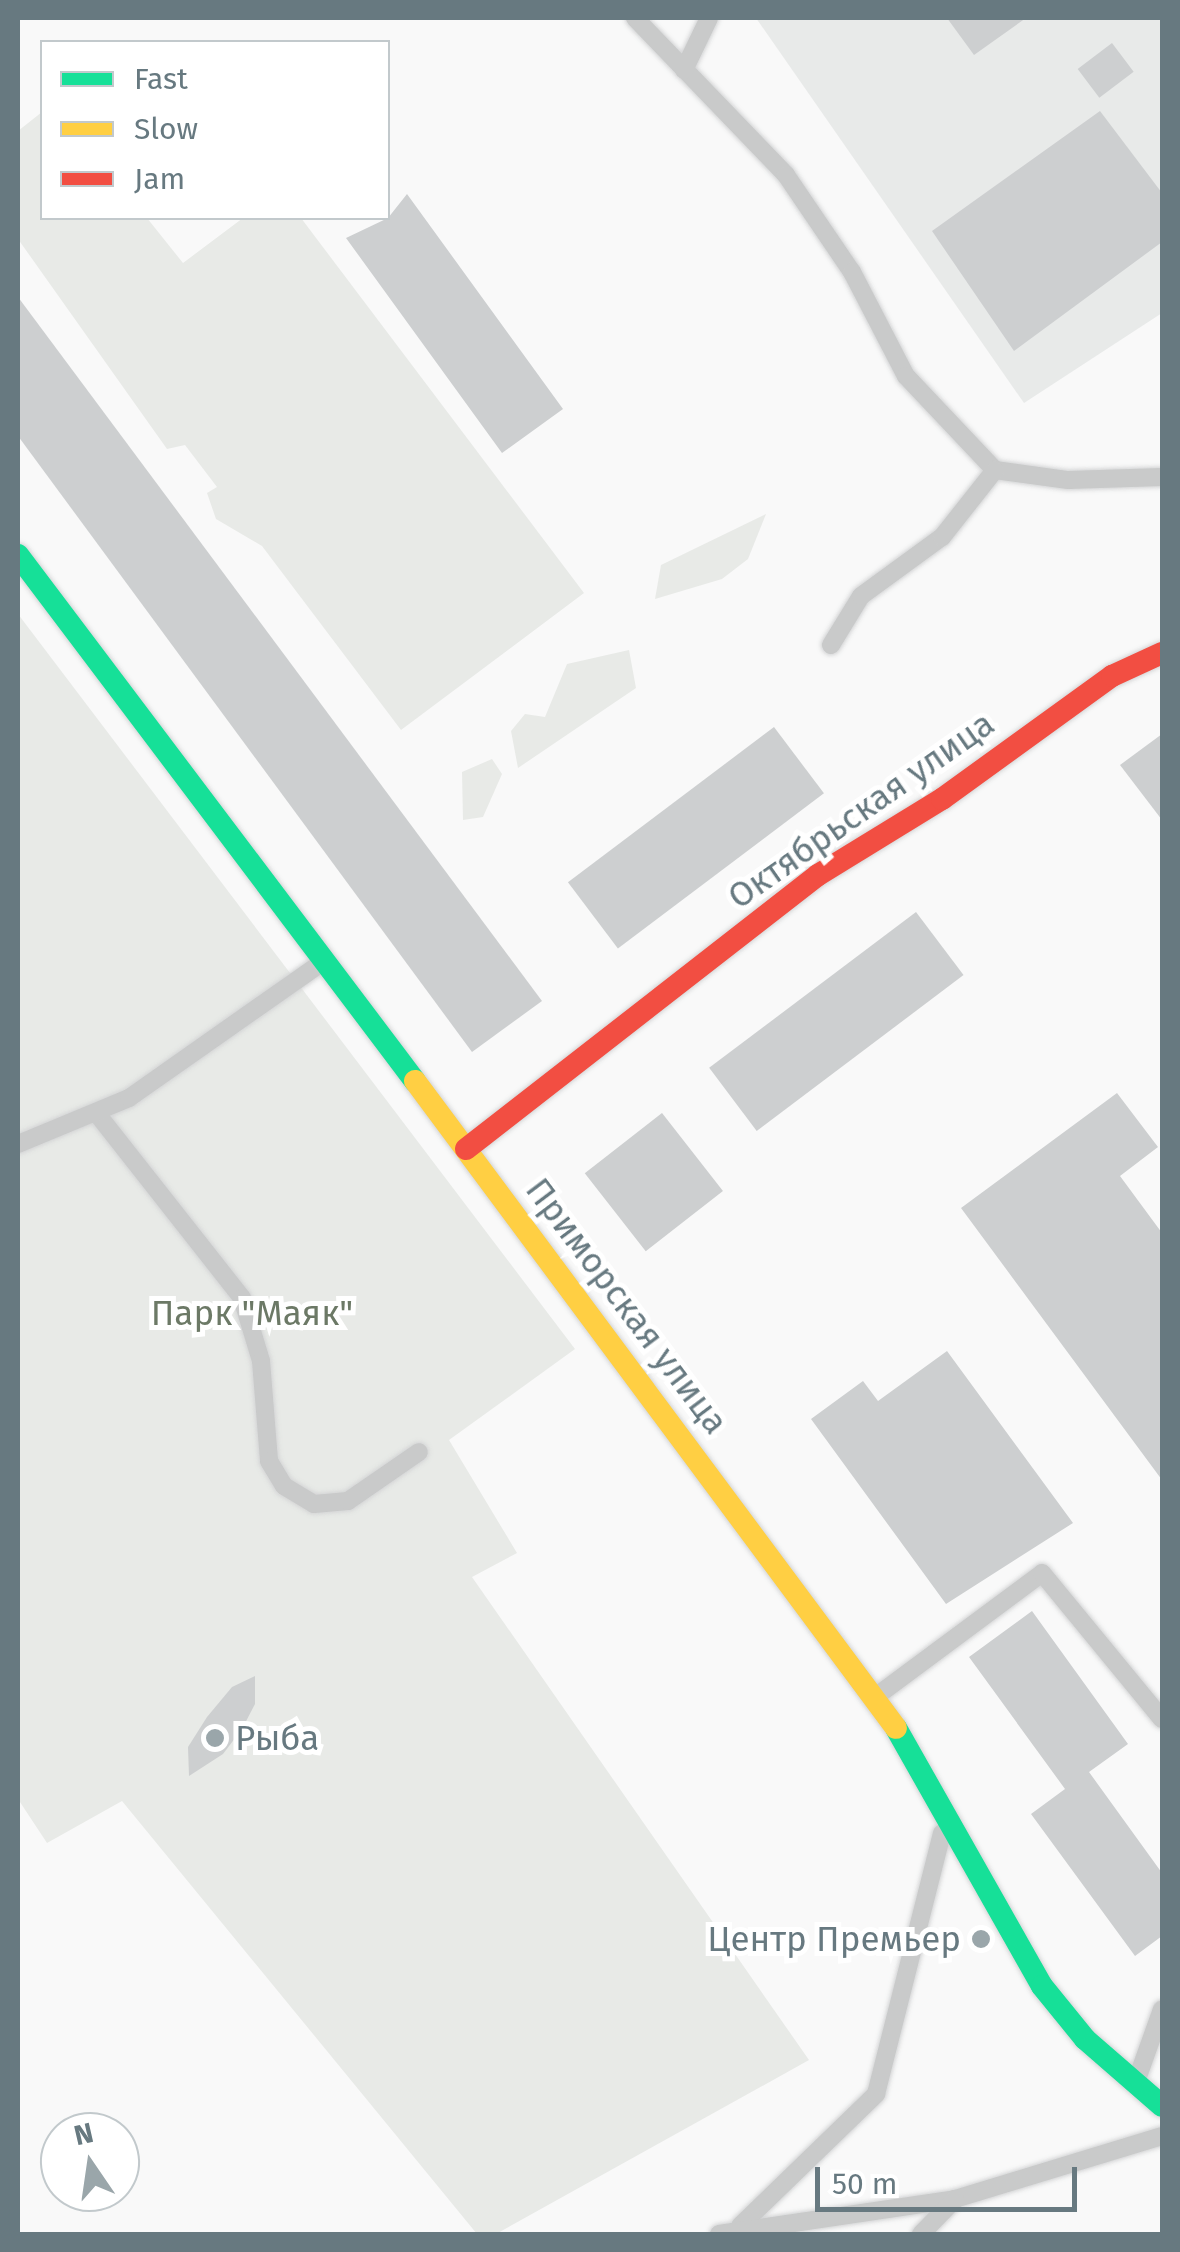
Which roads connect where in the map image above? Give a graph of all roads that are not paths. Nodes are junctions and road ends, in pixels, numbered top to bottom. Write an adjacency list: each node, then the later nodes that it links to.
1 (634, 18): 3 (lane)
2 (709, 18): 3 (lane)
3 (684, 70): 4 (lane)
4 (995, 470): 5 (lane); 7 (lane)
5 (1162, 477)
6 (18, 555): 9 (street, Приморская улица)
7 (831, 645)
8 (1162, 654): 12 (street, Октябрьская улица)
9 (324, 961): 10 (lane); 12 (street, Приморская улица)
10 (98, 1114): 11 (lane); 13 (lane)
11 (18, 1144)
12 (466, 1150): 14 (street, Приморская улица)
13 (419, 1452)
14 (878, 1695): 15 (lane); 16 (street, Приморская улица)
15 (1162, 1720)
16 (947, 1813): 18 (street, Приморская улица); 22 (lane)
17 (1162, 2009): 18 (lane)
18 (1136, 2082): 19 (street, Приморская улица)
19 (1162, 2106)
20 (1162, 2136): 21 (lane)
21 (956, 2198): 22 (lane); 24 (lane)
22 (740, 2226): 23 (lane)
23 (719, 2234)
24 (921, 2234)

